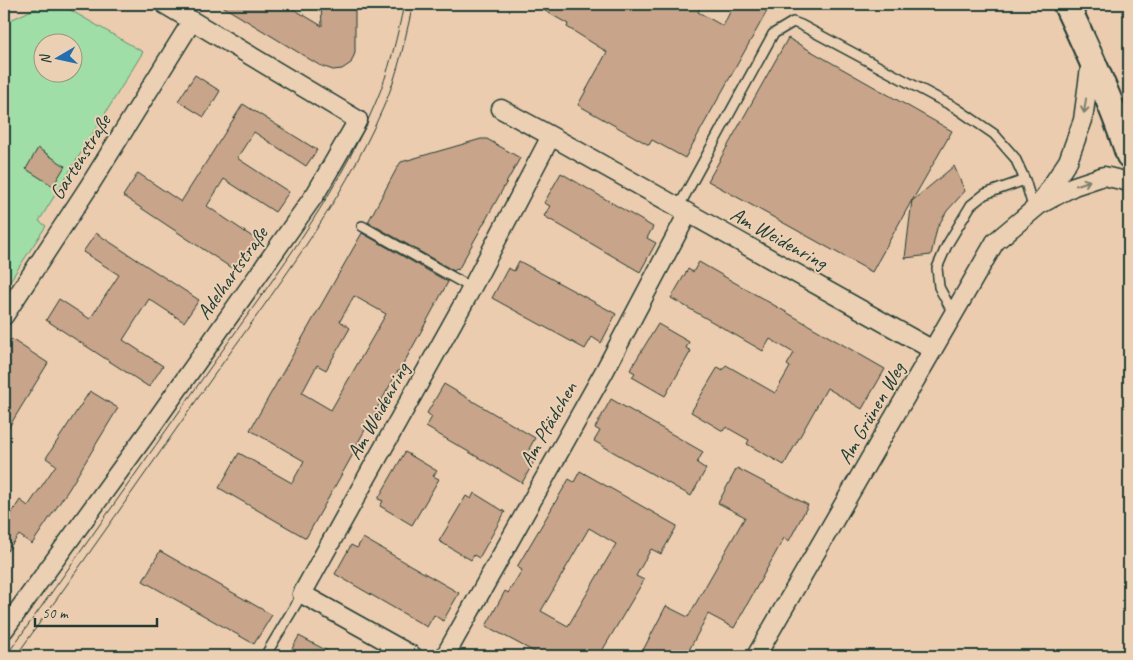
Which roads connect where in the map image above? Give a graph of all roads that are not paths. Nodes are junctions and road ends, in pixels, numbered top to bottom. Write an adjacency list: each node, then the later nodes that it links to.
1 (164, 4): 3 (street, Adelhartstraße)
2 (1066, 4): 4 (main road)
3 (192, 21): 15 (street, Gartenstraße); 18 (street, Adelhartstraße)
4 (1091, 57): 7 (main road); 10 (street, Am Grünen Weg, one-way to 10)
5 (501, 109): 6 (street, Am Weidenring)
6 (551, 136): 11 (street, Am Weidenring); 13 (street, Am Weidenring)
7 (1129, 155)
8 (1025, 180): 10 (lane); 11 (lane); 14 (lane)
9 (1129, 182): 10 (street, Am Grünen Weg, one-way to 9)
10 (1036, 208): 14 (street, Am Grünen Weg)
11 (683, 210): 16 (street, Am Weidenring); 21 (street, Am Pfädchen)
12 (362, 226): 13 (lane)
13 (472, 288): 17 (street, Am Weidenring)
14 (954, 315): 16 (street, Am Grünen Weg)
15 (4, 316)
16 (933, 350): 22 (street, Am Grünen Weg)
17 (302, 594): 19 (lane); 20 (street)
18 (4, 630)
19 (265, 656)
20 (414, 656)
21 (445, 656)
22 (756, 656)

